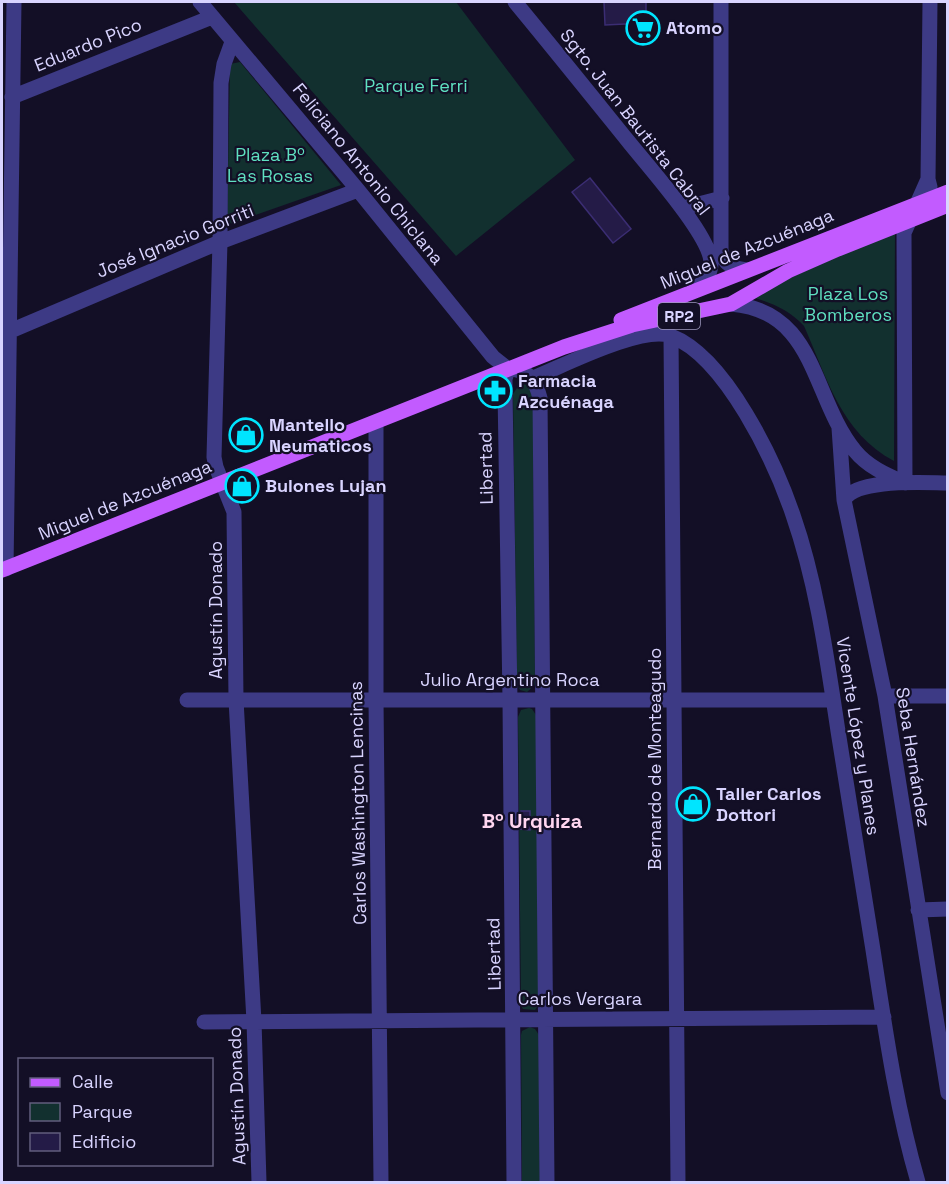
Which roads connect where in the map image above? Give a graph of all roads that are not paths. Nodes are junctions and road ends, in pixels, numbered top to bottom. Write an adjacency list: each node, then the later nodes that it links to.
1 (14, 2): 8 (street)
2 (200, 2): 6 (street, Feliciano Antonio Chiclana)
3 (515, 2): 14 (street, Sgto. Juan Bautista Cabral)
4 (721, 2): 11 (street)
5 (930, 2): 9 (street)
6 (212, 17): 7 (street, Feliciano Antonio Chiclana); 8 (street, Eduardo Pico)
7 (232, 42): 10 (street, Feliciano Antonio Chiclana); 17 (street, Agustín Donado)
8 (12, 97): 16 (street)
9 (927, 179): 12 (street); 13 (street)
10 (358, 190): 17 (street, José Ignacio Gorriti); 24 (street, Feliciano Antonio Chiclana)
11 (722, 198): 14 (street); 18 (street)
12 (945, 198): 13 (main road, Miguel de Azcuénaga / RP2); 15 (main road, Miguel de Azcuénaga / RP2)
13 (917, 202): 15 (street); 18 (main road, Miguel de Azcuénaga / RP2)
14 (683, 208): 19 (street, Sgto. Juan Bautista Cabral)
15 (908, 221): 20 (main road, Miguel de Azcuénaga / RP2); 29 (street)
16 (5, 235): 22 (street)
17 (220, 242): 22 (street, José Ignacio Gorriti); 28 (street, Agustín Donado)
18 (747, 270): 19 (main road, Miguel de Azcuénaga / RP2)
19 (684, 295): 23 (main road, Miguel de Azcuénaga / RP2)
20 (731, 304): 23 (main road, Miguel de Azcuénaga / RP2); 27 (street, Seba Hernández)
21 (671, 336): 25 (street); 40 (street, Bernardo de Monteagudo); 41 (street, Vicente López y Planes)
22 (6, 337): 32 (street)
23 (564, 347): 24 (main road, Miguel de Azcuénaga / RP2)
24 (508, 369): 25 (street); 26 (main road, Miguel de Azcuénaga / RP2); 38 (street, Libertad)
25 (532, 378): 39 (street)
26 (376, 422): 28 (main road, Miguel de Azcuénaga / RP2); 37 (street, Carlos Washington Lencinas)
27 (839, 428): 29 (street, Seba Hernández); 31 (street, Seba Hernández)
28 (222, 483): 32 (main road, Miguel de Azcuénaga / RP2); 36 (street, Agustín Donado)
29 (905, 483): 30 (street); 31 (street)
30 (948, 483)
31 (844, 500): 33 (street, Seba Hernández)
32 (4, 569)
33 (885, 696): 34 (street); 43 (street, Seba Hernández)
34 (948, 696)
35 (187, 700): 36 (street, Julio Argentino Roca)
36 (236, 700): 37 (street, Julio Argentino Roca); 49 (street, Agustín Donado)
37 (376, 700): 38 (street, Julio Argentino Roca); 48 (street, Carlos Washington Lencinas)
38 (510, 700): 39 (street, Julio Argentino Roca); 46 (street, Libertad)
39 (543, 700): 40 (street, Julio Argentino Roca); 47 (street)
40 (674, 700): 41 (street, Julio Argentino Roca); 45 (street, Bernardo de Monteagudo)
41 (833, 700): 44 (street, Vicente López y Planes)
42 (948, 909): 43 (street)
43 (918, 910): 51 (street, Seba Hernández)
44 (884, 1017): 45 (street, Carlos Vergara); 57 (street, Vicente López y Planes)
45 (677, 1018): 47 (street, Carlos Vergara); 56 (street, Bernardo de Monteagudo)
46 (514, 1019): 47 (street, Carlos Vergara); 48 (street, Carlos Vergara); 54 (street, Libertad)
47 (546, 1019): 55 (street)
48 (380, 1020): 49 (street, Carlos Vergara); 53 (street, Carlos Washington Lencinas)
49 (254, 1021): 50 (street, Carlos Vergara); 52 (street, Agustín Donado)
50 (204, 1022)
51 (948, 1093)
52 (260, 1182)
53 (381, 1182)
54 (514, 1182)
55 (547, 1182)
56 (678, 1182)
57 (918, 1182)

